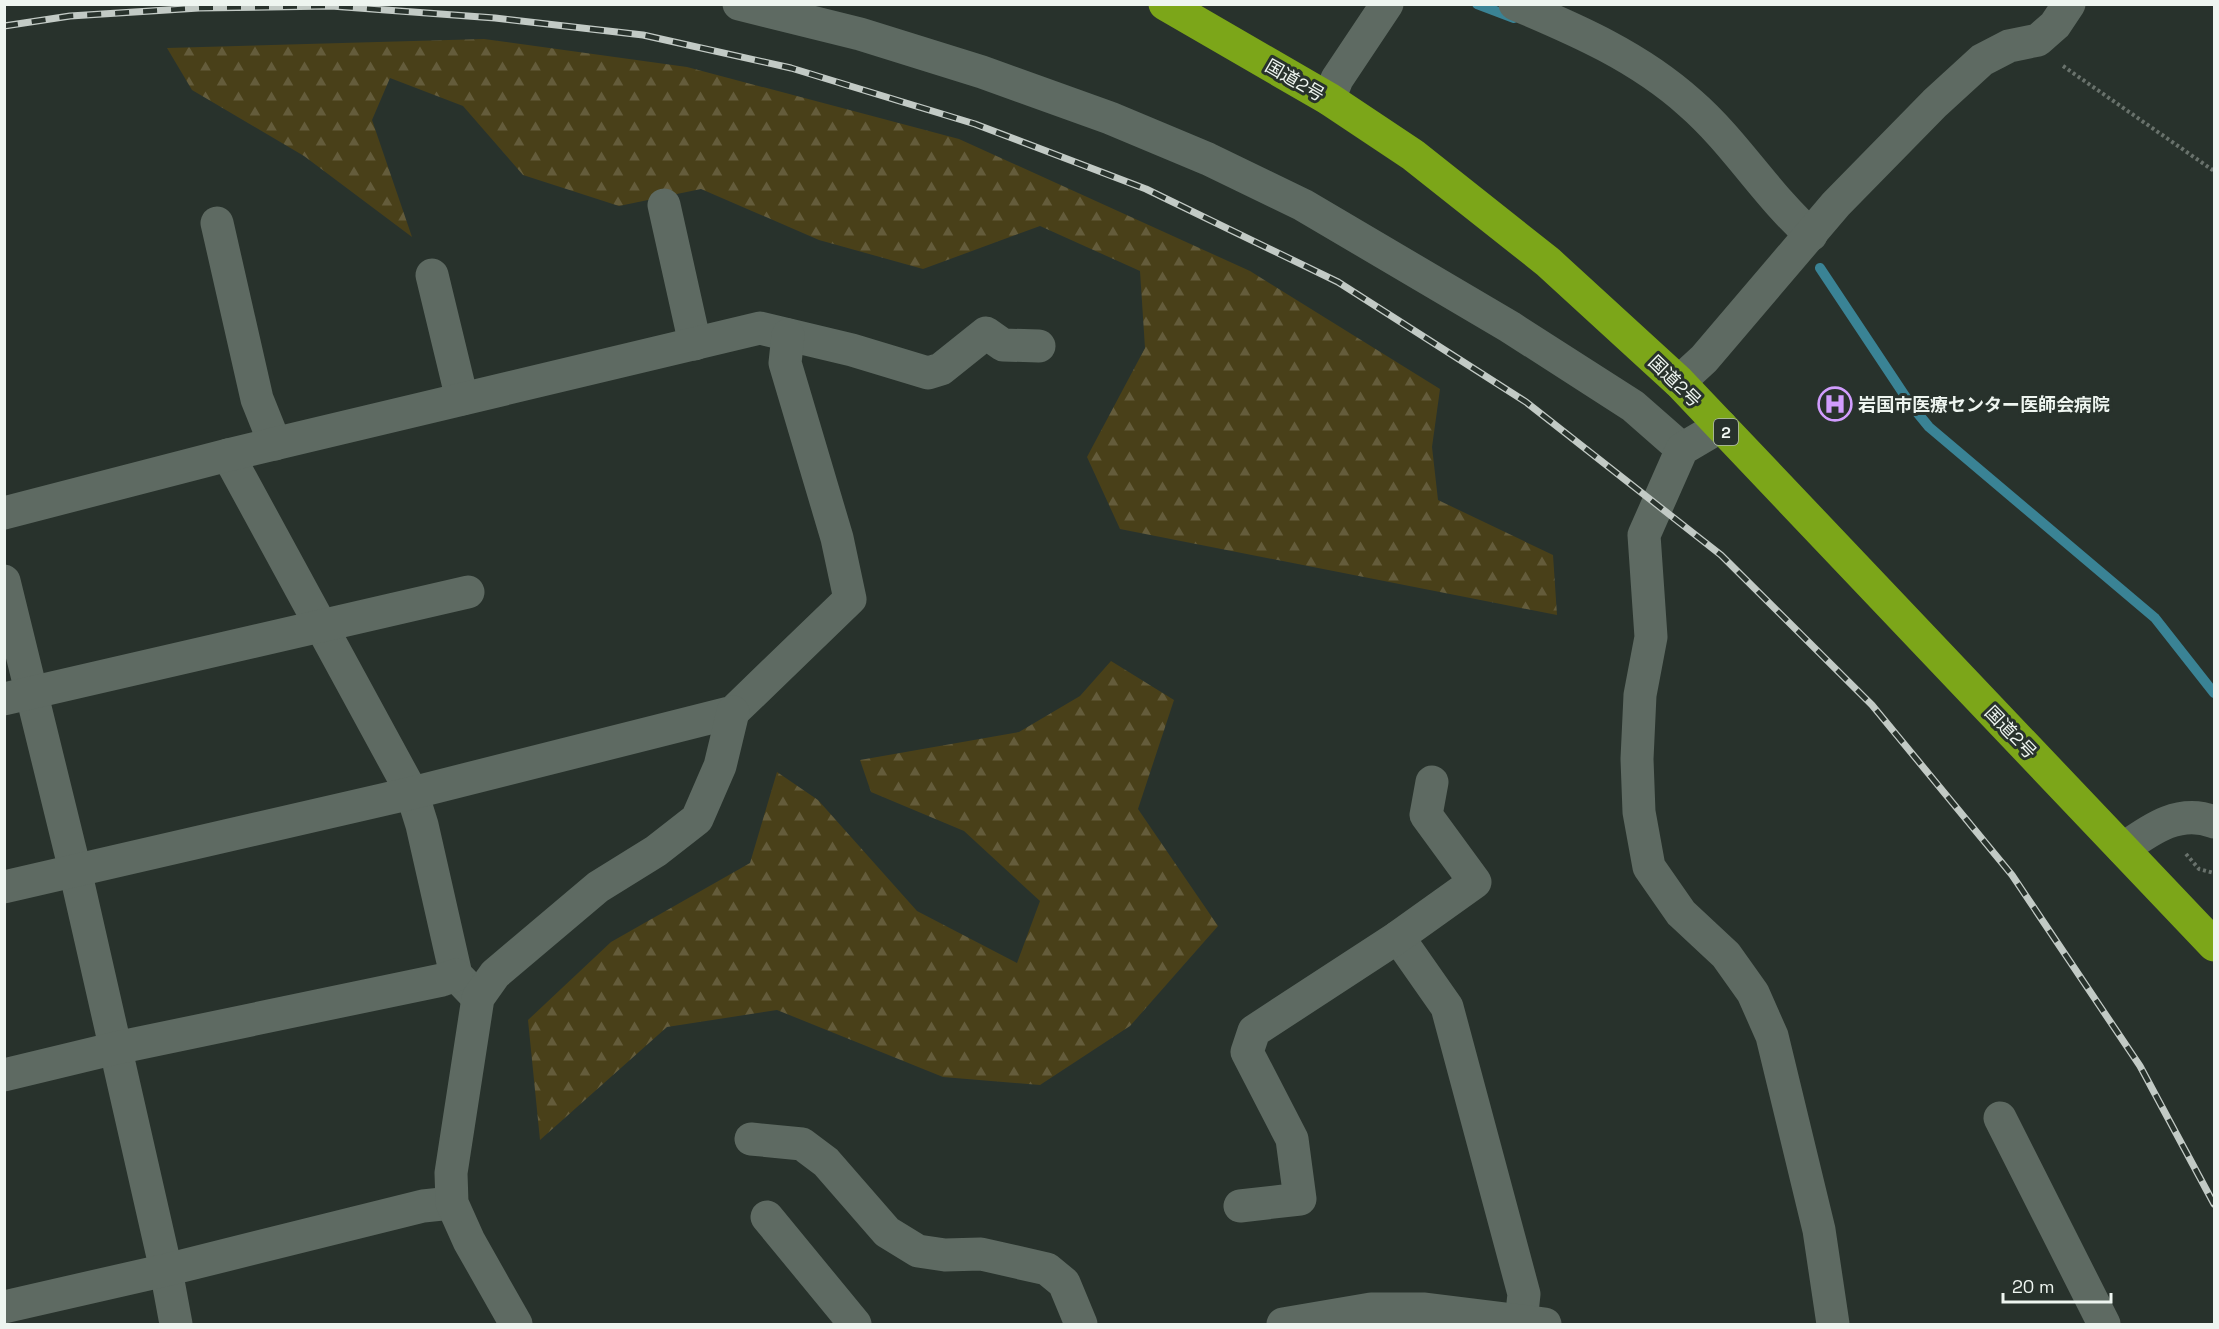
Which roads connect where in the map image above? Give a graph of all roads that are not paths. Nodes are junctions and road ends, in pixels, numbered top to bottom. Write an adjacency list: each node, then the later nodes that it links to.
1 (739, 4): 18 (street)
2 (1165, 4): 6 (highway, 国道2号 / 2)
3 (1388, 4): 6 (street)
4 (1515, 4): 9 (street)
5 (2069, 4): 9 (street)
6 (1329, 99): 14 (highway, 国道2号 / 2)
7 (664, 205): 12 (street)
8 (217, 223): 17 (street)
9 (1811, 235): 14 (street)
10 (432, 275): 15 (street)
11 (788, 335): 12 (street); 13 (street); 25 (street)
12 (694, 344): 15 (street)
13 (1039, 346)
14 (1679, 382): 16 (highway, 国道2号 / 2)
15 (462, 399): 17 (street)
16 (1721, 426): 18 (street); 29 (highway, 国道2号 / 2)
17 (275, 444): 19 (street)
18 (1682, 448): 50 (street)
19 (228, 455): 20 (street); 23 (street)
20 (4, 513)
21 (4, 581): 24 (street)
22 (468, 592): 23 (street)
23 (320, 624): 24 (street); 27 (street)
24 (18, 696): 30 (street)
25 (733, 712): 27 (street); 34 (street)
26 (1432, 782): 32 (street)
27 (411, 793): 30 (street); 34 (street)
28 (2214, 822): 29 (street)
29 (2123, 849): 33 (highway, 国道2号 / 2)
30 (75, 870): 31 (street); 35 (street)
31 (4, 887)
32 (1398, 937): 40 (street); 44 (street)
33 (2214, 945)
34 (467, 986): 35 (street); 39 (street)
35 (116, 1048): 36 (street); 42 (street)
36 (4, 1075)
37 (2000, 1118): 51 (street)
38 (751, 1139): 48 (street)
39 (452, 1203): 42 (street); 46 (street)
40 (1240, 1206)
41 (767, 1217): 47 (street)
42 (166, 1270): 43 (street); 45 (street)
43 (4, 1307)
44 (1533, 1323): 49 (street)
45 (176, 1324)
46 (516, 1324)
47 (855, 1324)
48 (1081, 1324)
49 (1283, 1324)
50 (1833, 1324)
51 (2104, 1324)

